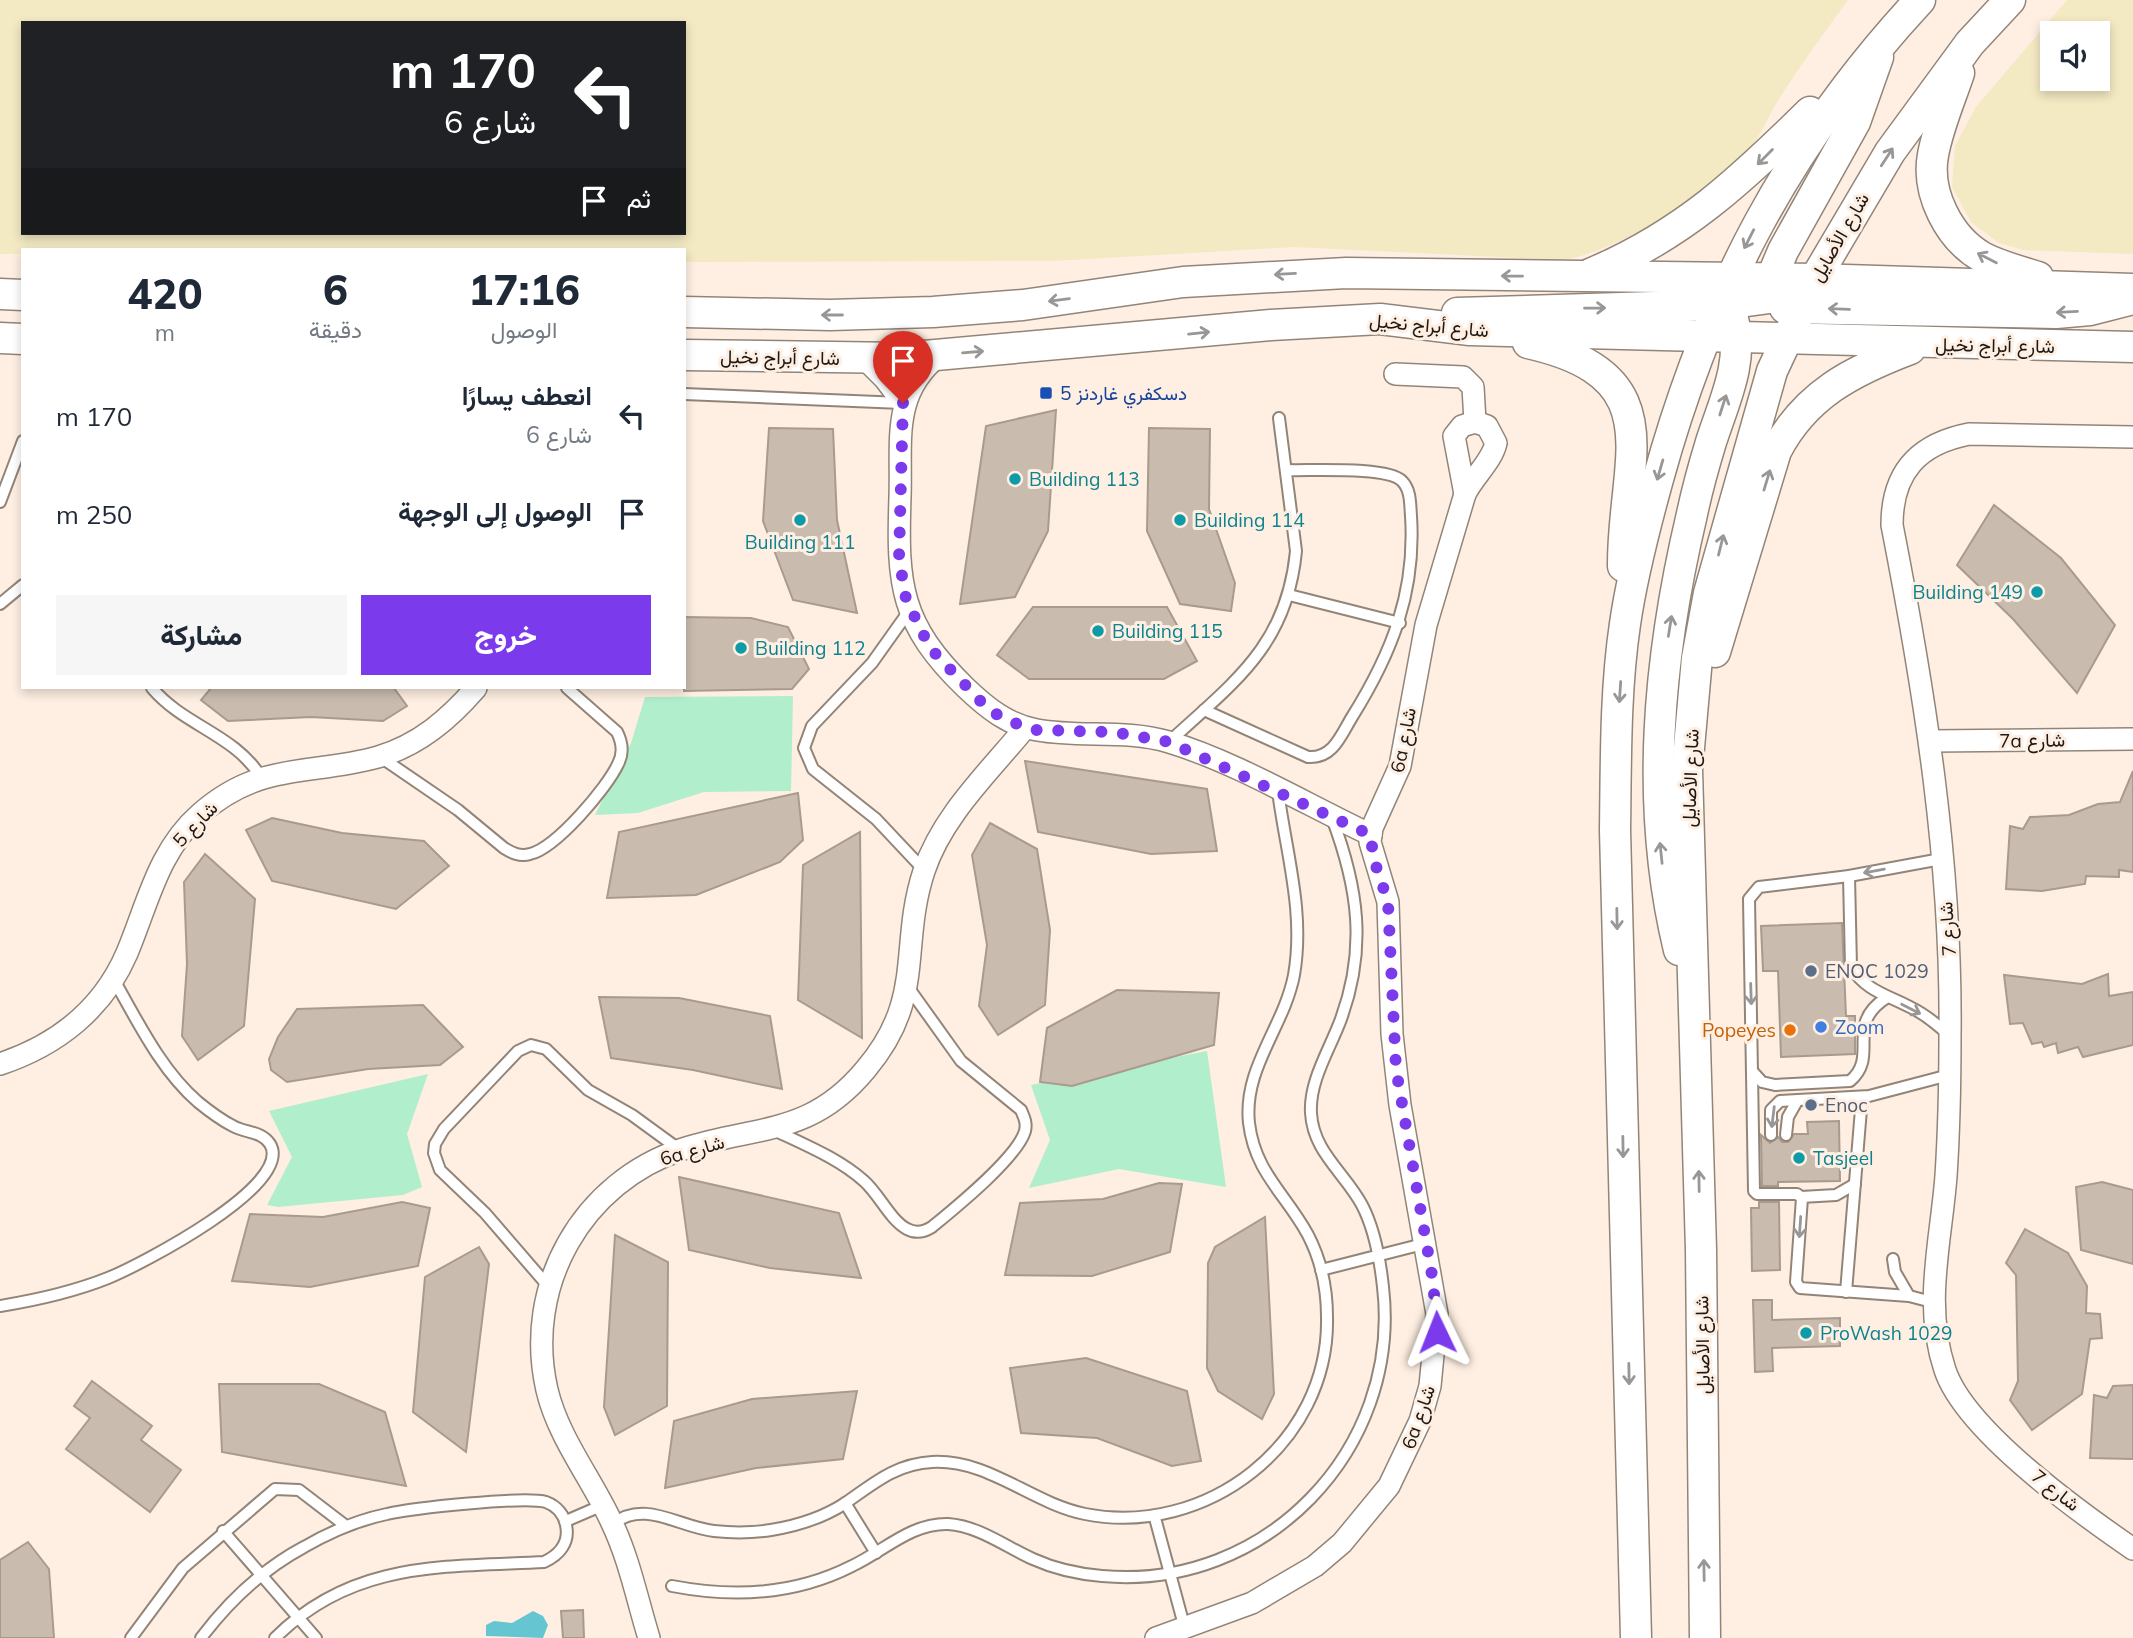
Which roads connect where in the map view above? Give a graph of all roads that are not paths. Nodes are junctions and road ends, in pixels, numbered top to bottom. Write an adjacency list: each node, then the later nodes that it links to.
1 (1920, 0): 3 (main road)
2 (2010, 0): 4 (main road, شارع الأصايل)
3 (1882, 40): 5 (main road, one-way to 5); 11 (main road); 13 (main road, one-way to 13)
4 (1970, 43): 6 (main road, شارع الأصايل, one-way to 4); 7 (main road, one-way to 4)
5 (1581, 278): 13 (main road, شارع أبراج نخيل); 15 (main road, شارع أبراج نخيل, one-way to 15)
6 (1815, 279): 7 (main road); 11 (main road); 14 (main road, شارع الأصايل)
7 (2074, 288): 8 (main road)
8 (2133, 289)
9 (0, 294): 10 (main road)
10 (21, 295)
11 (1766, 295): 13 (main road, شارع أبراج نخيل); 14 (main road, شارع أبراج نخيل); 21 (main road)
12 (2133, 299): 14 (main road, شارع أبراج نخيل, one-way to 14)
13 (1727, 306): 16 (main road, one-way to 13); 18 (main road, شارع أبراج نخيل); 21 (main road, شارع أبراج نخيل); 63 (main road, one-way to 13)
14 (1801, 308): 21 (main road, شارع الأصايل)
15 (686, 312)
16 (1380, 318): 17 (main road, شارع أبراج نخيل); 25 (main road, شارع أبراج نخيل, one-way to 16)
17 (1470, 330): 18 (main road, شارع أبراج نخيل); 42 (main road)
18 (1707, 337): 42 (main road, one-way to 42)
19 (0, 338): 20 (main road)
20 (21, 339)
21 (1786, 339): 22 (main road, شارع أبراج نخيل); 48 (main road, شارع الأصايل, one-way to 21)
22 (1923, 344): 23 (main road, شارع أبراج نخيل); 48 (main road, one-way to 22)
23 (2133, 347)
24 (686, 355): 26 (main road, شارع أبراج نخيل)
25 (938, 355): 26 (main road, شارع أبراج نخيل); 29 (street)
26 (864, 358): 29 (street)
27 (1395, 374): 31 (street)
28 (686, 394): 29 (lane)
29 (903, 403): 40 (street)
30 (1279, 418): 34 (lane)
31 (1475, 422): 35 (street); 35 (street)
32 (2133, 437): 50 (street, شارع 7)
33 (21, 446): 36 (lane)
34 (1286, 470): 38 (lane); 41 (lane)
35 (1465, 494): 56 (street, 6a شارع)
36 (0, 502)
37 (21, 586): 39 (lane)
38 (1289, 595): 41 (lane); 46 (lane)
39 (2, 599)
40 (909, 611): 47 (street); 58 (lane)
41 (1400, 623): 46 (lane)
42 (1625, 624): 97 (main road, one-way to 97)
43 (153, 689): 53 (lane)
44 (475, 689): 52 (street, شارع 5)
45 (568, 689): 52 (lane)
46 (1204, 710): 51 (lane)
47 (1025, 728): 51 (street); 58 (street, 6a شارع)
48 (1690, 733): 63 (main road, شارع الأصايل)
49 (2133, 739): 50 (street, 7a شارع)
50 (1931, 741): 57 (street, شارع 7)
51 (1169, 742): 54 (street)
52 (379, 756): 53 (street, شارع 5)
53 (261, 777): 60 (street, شارع 5)
54 (1279, 791): 55 (street); 80 (lane)
55 (1332, 817): 56 (street); 78 (lane)
56 (1371, 835): 77 (street, 6a شارع)
57 (1941, 859): 59 (lane, one-way to 59); 64 (street, شارع 7)
58 (924, 870): 61 (street, 6a شارع)
59 (1849, 876): 62 (lane); 66 (lane, one-way to 66)
60 (114, 980): 65 (street, شارع 5); 85 (lane)
61 (908, 987): 70 (street, 6a شارع); 70 (lane)
62 (1886, 998): 64 (lane, one-way to 64); 66 (lane)
63 (1695, 1015): 109 (main road, شارع الأصايل, one-way to 63)
64 (1950, 1037): 67 (street, شارع 7)
65 (0, 1064)
66 (1753, 1072): 76 (lane)
67 (1949, 1075): 68 (lane); 84 (street, شارع 7)
68 (1862, 1097): 69 (lane); 75 (lane)
69 (1797, 1101): 71 (lane, one-way to 71); 72 (lane)
70 (774, 1130): 73 (street, 6a شارع)
71 (1771, 1135)
72 (1786, 1135)
73 (680, 1150): 81 (street, 6a شارع); 81 (lane)
74 (1788, 1182): 76 (lane)
75 (1855, 1184): 76 (lane); 82 (lane)
76 (1795, 1196): 82 (lane, one-way to 82)
77 (1427, 1243): 78 (lane); 100 (street, 6a شارع)
78 (1378, 1256): 80 (lane); 95 (lane)
79 (1893, 1259): 83 (lane)
80 (1321, 1270): 88 (lane)
81 (548, 1286): 87 (street, 6a شارع)
82 (1846, 1292): 83 (lane)
83 (1909, 1296): 84 (lane)
84 (1932, 1302): 93 (street, شارع 7)
85 (0, 1306)
86 (845, 1503): 88 (lane); 90 (lane); 94 (lane)
87 (603, 1505): 89 (lane); 90 (street, 6a شارع)
88 (1155, 1518): 95 (lane)
89 (566, 1521): 91 (lane); 99 (lane)
90 (613, 1524): 105 (street, 6a شارع)
91 (346, 1527): 92 (lane); 96 (lane)
92 (223, 1531): 96 (lane); 101 (lane)
93 (2130, 1544)
94 (876, 1553): 95 (lane); 98 (lane)
95 (1170, 1573): 100 (lane)
96 (261, 1575): 99 (lane); 102 (lane)
97 (1635, 1584): 107 (main road); 108 (main road)
98 (672, 1586)
99 (298, 1617): 103 (lane); 104 (lane)
100 (1185, 1629): 106 (street, 6a شارع)
101 (131, 1638)
102 (201, 1638)
103 (275, 1638)
104 (316, 1638)
105 (649, 1638)
106 (1156, 1638)
107 (1626, 1638)
108 (1636, 1638)
109 (1705, 1638)

